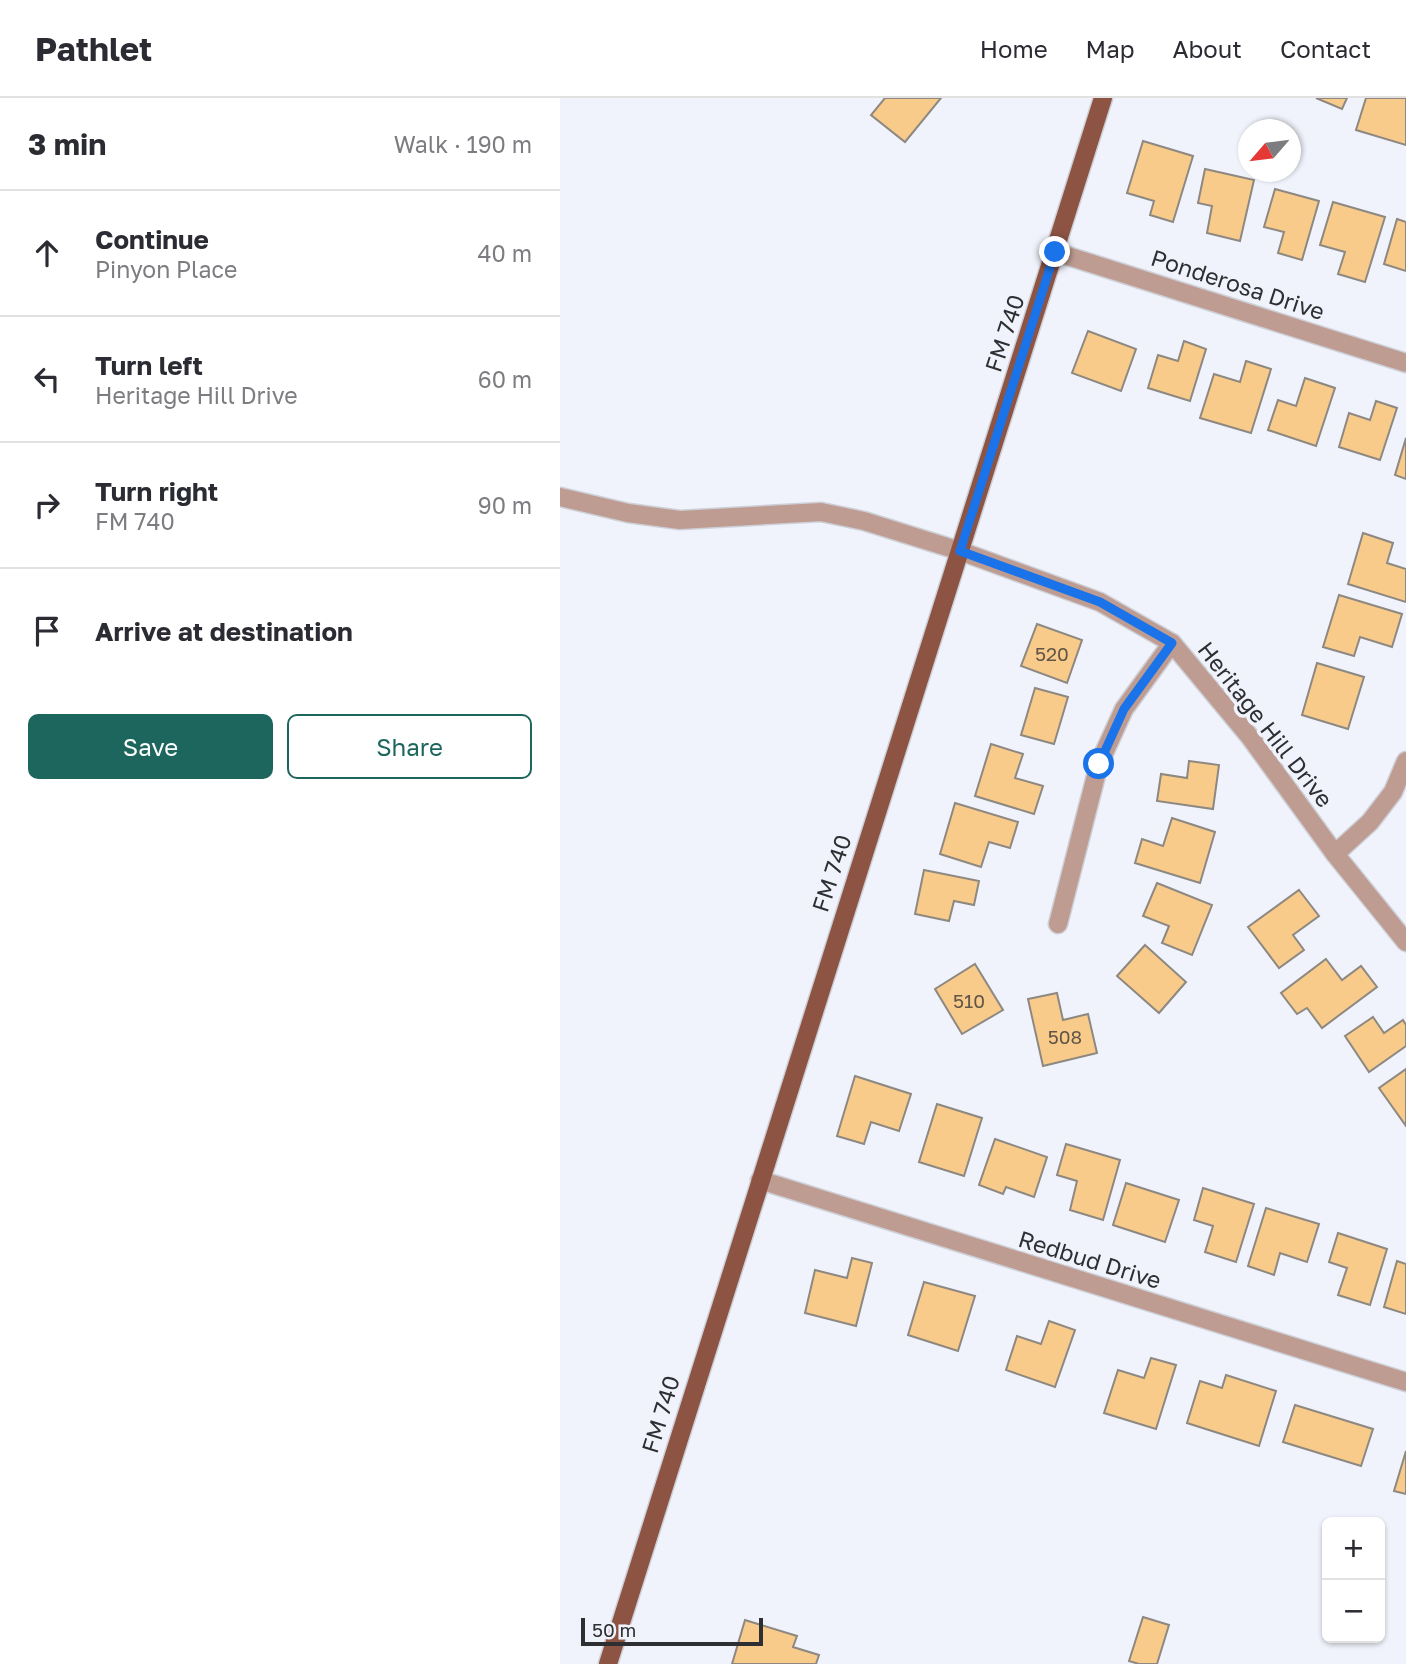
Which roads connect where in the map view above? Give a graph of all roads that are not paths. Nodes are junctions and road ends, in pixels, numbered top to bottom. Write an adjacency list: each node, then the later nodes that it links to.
1 (1103, 98): 2 (main road, FM 740 / FM 740)
2 (1055, 252): 3 (street, Ponderosa Drive); 5 (main road, FM 740 / FM 740)
3 (1406, 363)
4 (560, 497): 5 (street, Heritage Hill Drive)
5 (960, 551): 6 (street, Heritage Hill Drive); 11 (main road, FM 740 / FM 740)
6 (1172, 643): 8 (street, Heritage Hill Drive); 9 (street)
7 (1406, 761): 8 (street)
8 (1335, 854): 10 (street, Heritage Hill Drive)
9 (1058, 925)
10 (1406, 942)
11 (760, 1180): 12 (street, Redbud Drive); 13 (main road, FM 740 / FM 740)
12 (1406, 1382)
13 (608, 1664)

